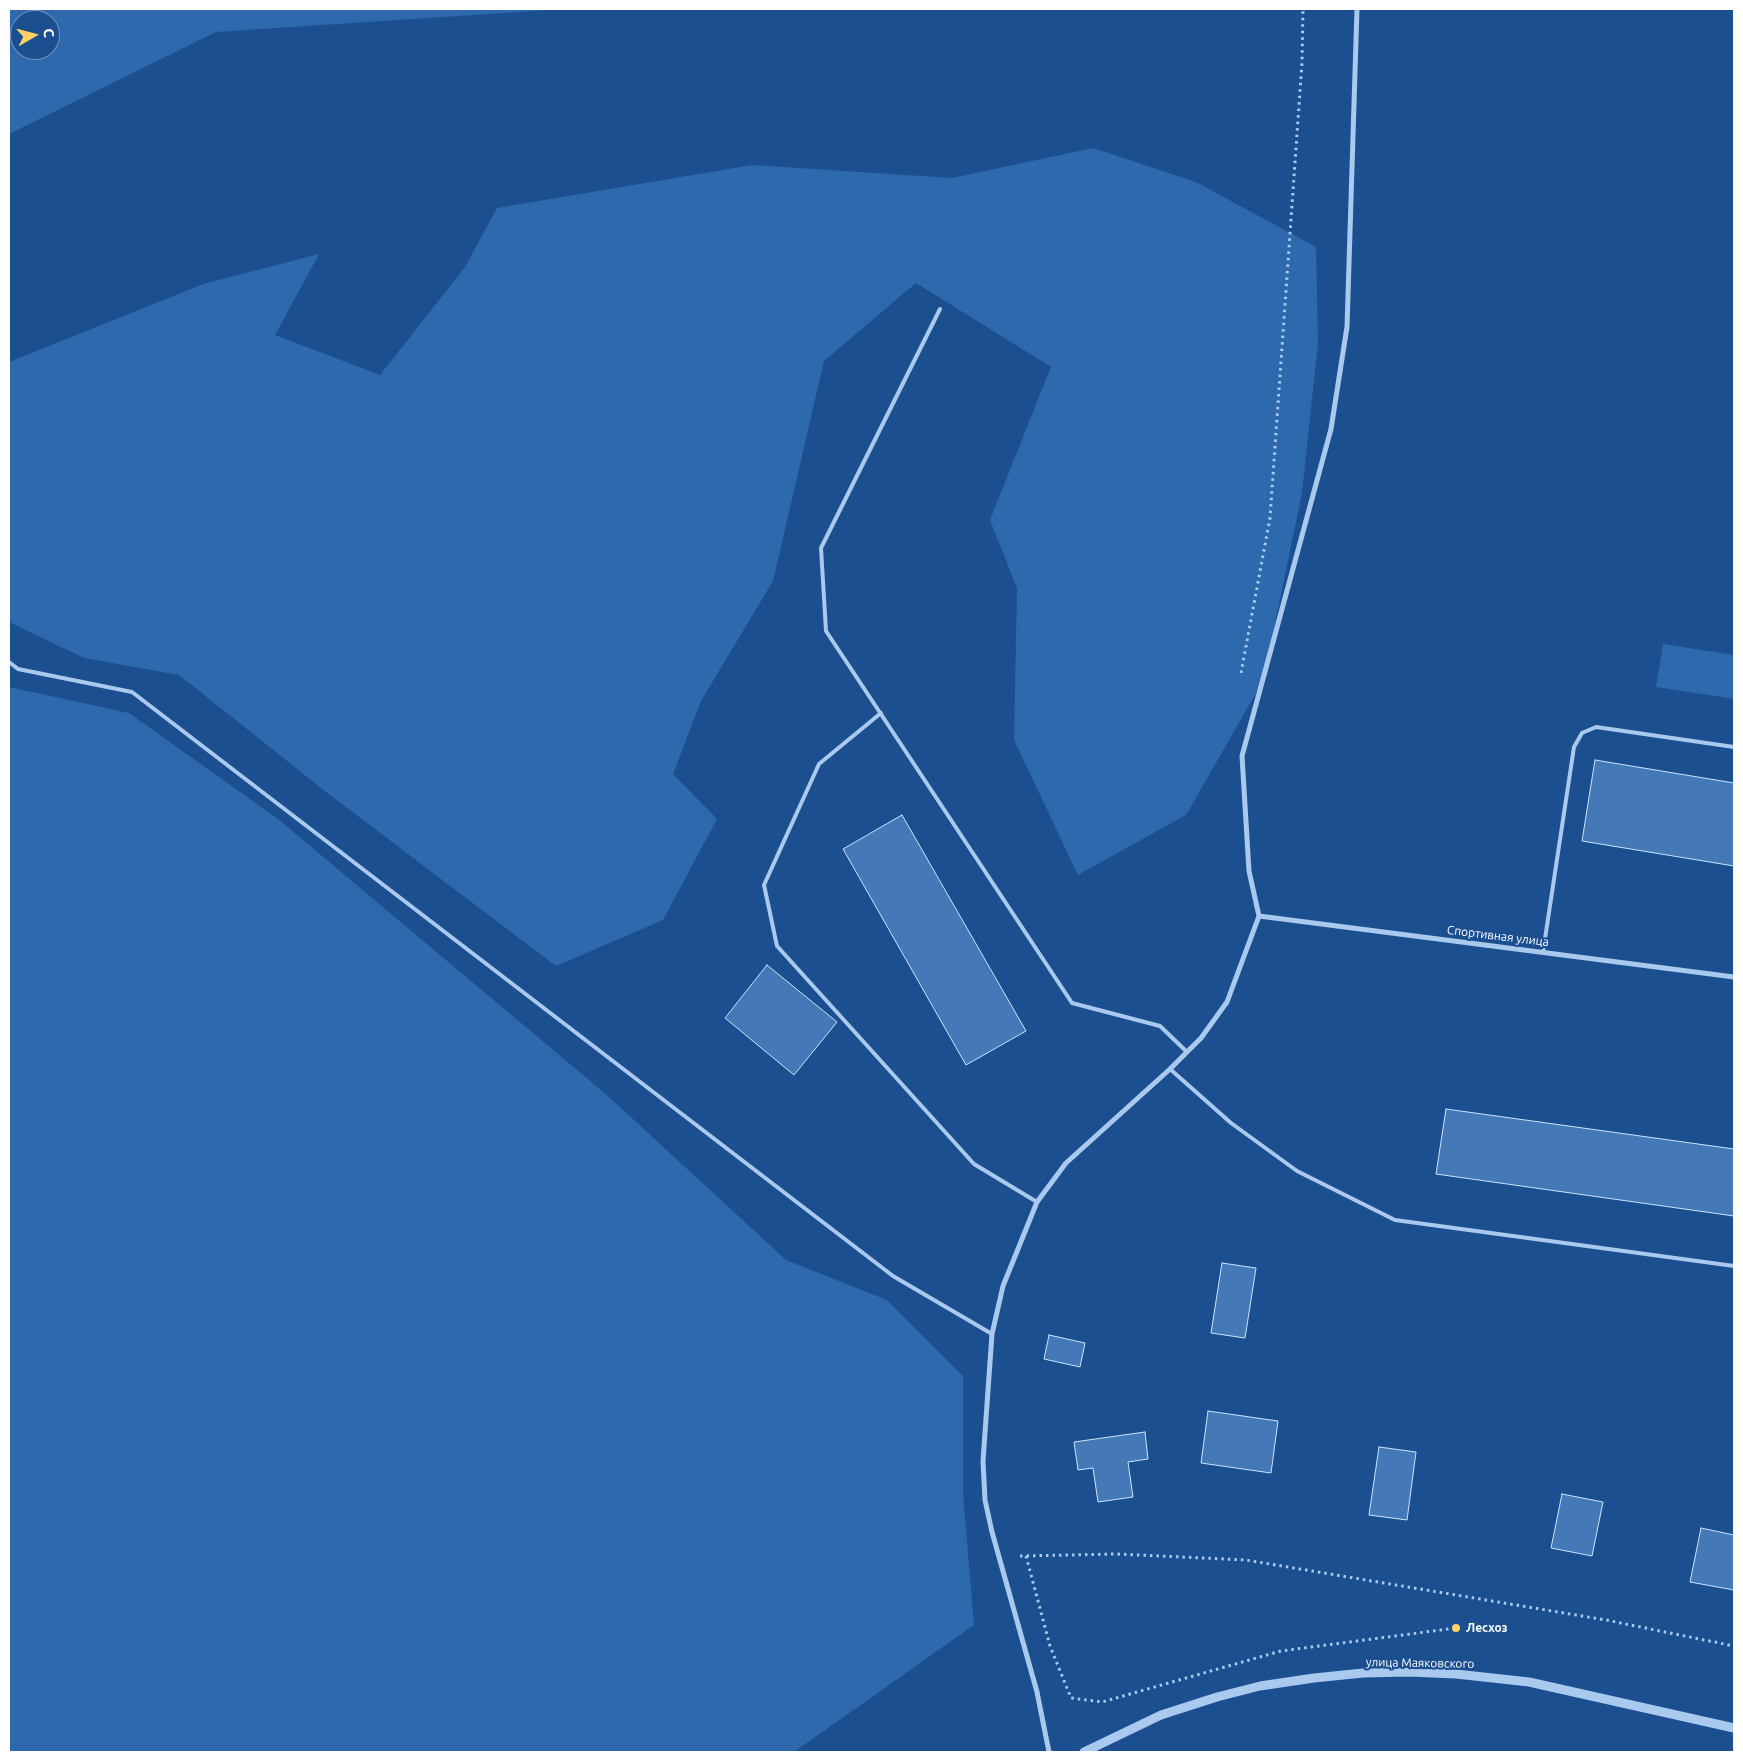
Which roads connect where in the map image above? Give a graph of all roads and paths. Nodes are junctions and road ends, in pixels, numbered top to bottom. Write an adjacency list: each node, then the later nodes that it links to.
1 (1303, 9): 5 (path)
2 (1357, 9): 8 (street)
3 (940, 309): 6 (lane)
4 (9, 662): 15 (lane)
5 (1241, 675)
6 (881, 714): 11 (lane); 13 (lane)
7 (1734, 747): 9 (lane)
8 (1259, 916): 9 (street, Спортивная улица); 11 (street)
9 (1543, 952): 10 (street, Спортивная улица)
10 (1734, 976)
11 (1187, 1052): 12 (street)
12 (1170, 1069): 13 (street); 14 (lane)
13 (1037, 1202): 15 (street)
14 (1734, 1266)
15 (992, 1334): 17 (street)
16 (1026, 1556): 17 (path); 18 (path); 19 (path)
17 (998, 1557): 21 (street)
18 (1456, 1628)
19 (1734, 1646)
20 (1734, 1728): 22 (street, улица Маяковского)
21 (1049, 1752)
22 (1084, 1752)

